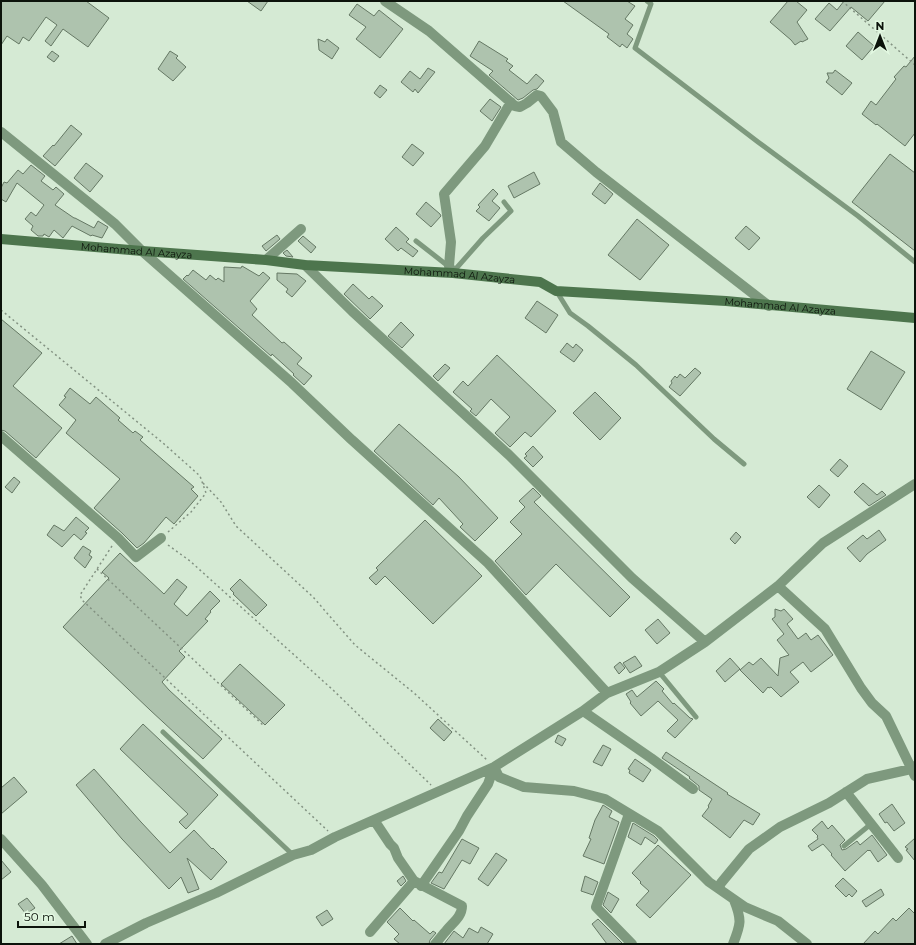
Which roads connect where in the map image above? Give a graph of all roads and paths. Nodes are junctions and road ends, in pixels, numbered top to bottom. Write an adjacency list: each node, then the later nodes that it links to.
1 (385, 1): 5 (street)
2 (647, 1): 13 (lane)
3 (842, 1): 4 (path)
4 (915, 66)
5 (511, 102): 15 (street); 17 (street)
6 (1, 132): 11 (street)
7 (504, 202): 15 (lane)
8 (301, 229): 12 (street)
9 (1, 239): 11 (main road, Mohammad Al Azayza)
10 (416, 241): 15 (lane)
11 (142, 251): 12 (main road, Mohammad Al Azayza); 30 (street)
12 (266, 260): 14 (main road, Mohammad Al Azayza)
13 (915, 262)
14 (305, 265): 15 (main road, Mohammad Al Azayza); 28 (street)
15 (451, 270): 16 (main road, Mohammad Al Azayza)
16 (556, 291): 17 (main road, Mohammad Al Azayza); 21 (lane)
17 (769, 306): 19 (main road, Mohammad Al Azayza)
18 (1, 310): 22 (path)
19 (915, 318)
20 (1, 436): 24 (street)
21 (744, 464)
22 (203, 483): 25 (path); 35 (path)
23 (915, 484): 27 (street)
24 (118, 538): 25 (street); 26 (path)
25 (161, 538): 38 (path)
26 (98, 569): 33 (path); 43 (path)
27 (778, 586): 28 (street); 36 (street)
28 (705, 642): 29 (street)
29 (659, 672): 30 (street); 32 (lane)
30 (607, 693): 31 (street)
31 (583, 711): 35 (street); 37 (street)
32 (696, 717)
33 (264, 726)
34 (163, 732): 46 (lane)
35 (494, 767): 38 (street); 40 (street); 48 (street)
36 (914, 770): 39 (street)
37 (693, 789)
38 (438, 792): 41 (street)
39 (846, 792): 42 (street); 49 (street)
40 (629, 814): 49 (street); 55 (street)
41 (374, 820): 43 (street); 48 (street)
42 (871, 824): 45 (lane); 47 (street)
43 (335, 838): 46 (street)
44 (1, 839): 52 (street)
45 (844, 846)
46 (293, 855): 53 (street)
47 (898, 858)
48 (418, 884): 51 (street); 54 (street)
49 (719, 888): 50 (street)
50 (734, 900): 56 (street); 57 (street)
51 (370, 932)
52 (87, 944)
53 (105, 944)
54 (435, 944)
55 (632, 944)
56 (733, 944)
57 (807, 944)

